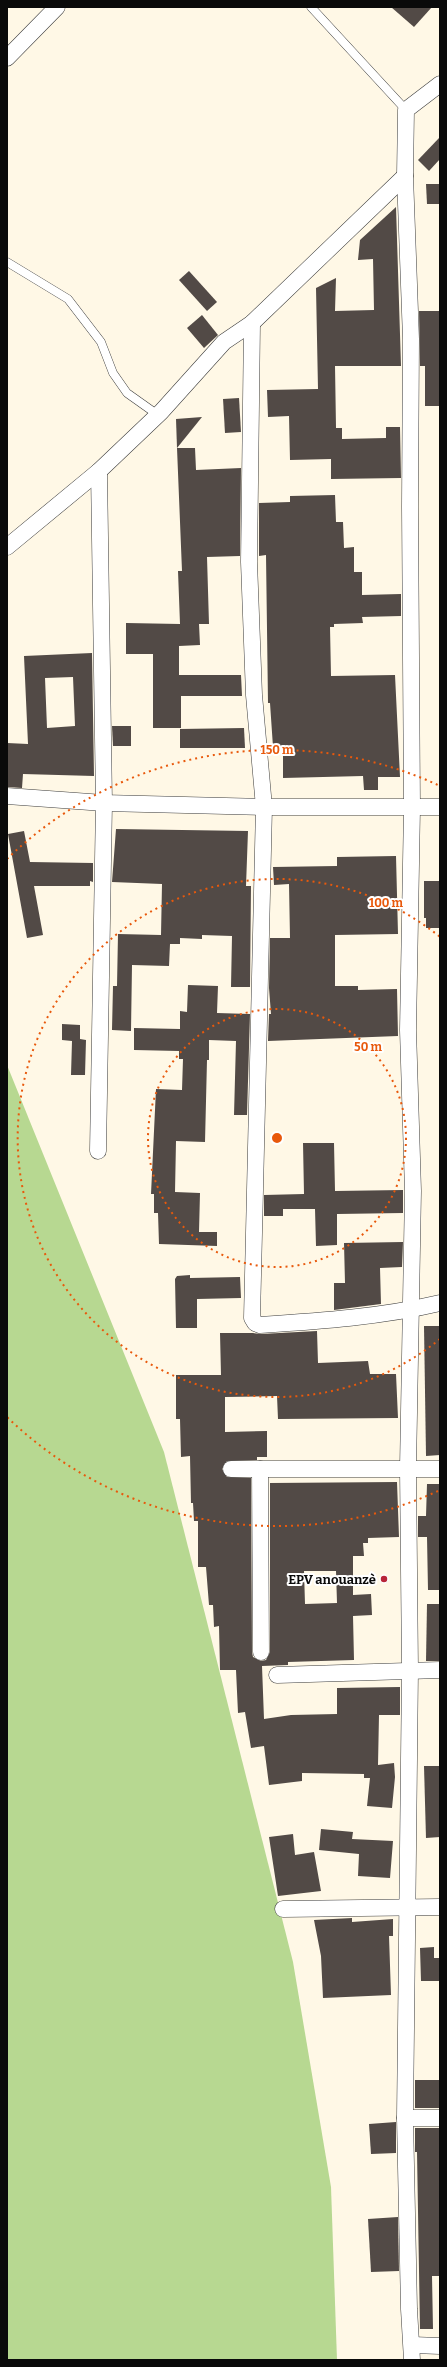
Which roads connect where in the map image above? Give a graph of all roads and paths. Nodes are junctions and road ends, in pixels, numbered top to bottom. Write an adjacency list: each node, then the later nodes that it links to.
1 (57, 7): 3 (street)
2 (311, 7): 5 (lane)
3 (7, 58)
4 (440, 84): 5 (street)
5 (406, 110): 6 (street)
6 (405, 176): 8 (street); 16 (street)
7 (7, 262): 9 (lane)
8 (252, 323): 9 (street); 14 (street)
9 (158, 415): 10 (street)
10 (99, 471): 11 (street); 13 (street)
11 (7, 547)
12 (7, 796): 13 (street)
13 (104, 803): 14 (street); 17 (street)
14 (264, 807): 16 (street); 19 (street)
15 (440, 807): 16 (street)
16 (412, 808): 19 (street)
17 (98, 1151)
18 (440, 1303): 19 (street)
19 (412, 1310): 20 (street)
20 (408, 1468): 22 (street); 23 (street); 25 (street)
21 (231, 1469): 22 (street)
22 (260, 1469): 24 (street)
23 (440, 1469)
24 (261, 1652)
25 (410, 1670): 26 (street); 27 (street); 28 (street)
26 (440, 1670)
27 (278, 1675)
28 (406, 1907): 29 (street); 30 (street); 31 (street)
29 (440, 1907)
30 (283, 1908)
31 (405, 2118): 32 (street); 34 (street)
32 (440, 2118)
33 (440, 2346): 34 (street)
34 (412, 2353)

